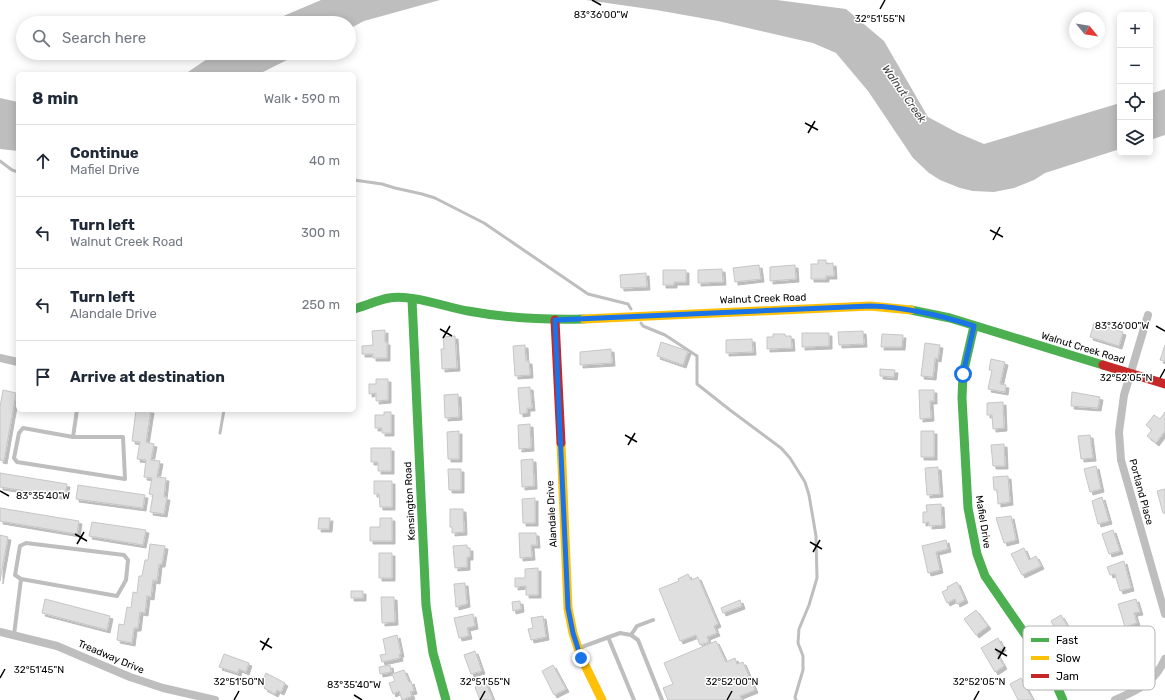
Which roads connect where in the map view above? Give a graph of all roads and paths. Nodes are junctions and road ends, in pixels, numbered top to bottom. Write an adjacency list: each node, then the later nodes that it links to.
1 (412, 299): 2 (street, Walnut Creek Road); 4 (street, Walnut Creek Road); 26 (street, Kensington Road)
2 (356, 308)
3 (1148, 315): 8 (street, Portland Place)
4 (555, 320): 5 (street, Walnut Creek Road); 20 (street, Alandale Drive)
5 (974, 326): 8 (street, Walnut Creek Road); 16 (street, Mafiel Drive)
6 (0, 358): 7 (street)
7 (16, 362)
8 (1130, 374): 9 (street, Walnut Creek Road); 13 (street, Portland Place)
9 (1165, 384)
10 (77, 412): 11 (lane)
11 (73, 437): 11 (lane)
12 (21, 579): 12 (lane); 17 (lane)
13 (1165, 614)
14 (653, 620): 18 (lane)
15 (0, 632): 17 (street, Treadway Drive)
16 (1023, 632)
17 (14, 635): 25 (street, Treadway Drive)
18 (631, 635): 19 (lane); 29 (lane)
19 (608, 637): 20 (lane); 28 (lane)
20 (578, 648): 27 (street, Alandale Drive)
21 (1165, 659): 22 (street)
22 (1155, 675)
23 (1059, 690): 30 (street, Mafiel Drive)
24 (1137, 690): 31 (street)
25 (215, 700)
26 (446, 700)
27 (602, 700)
28 (634, 700)
29 (662, 700)
30 (1063, 700)
31 (1115, 700)

